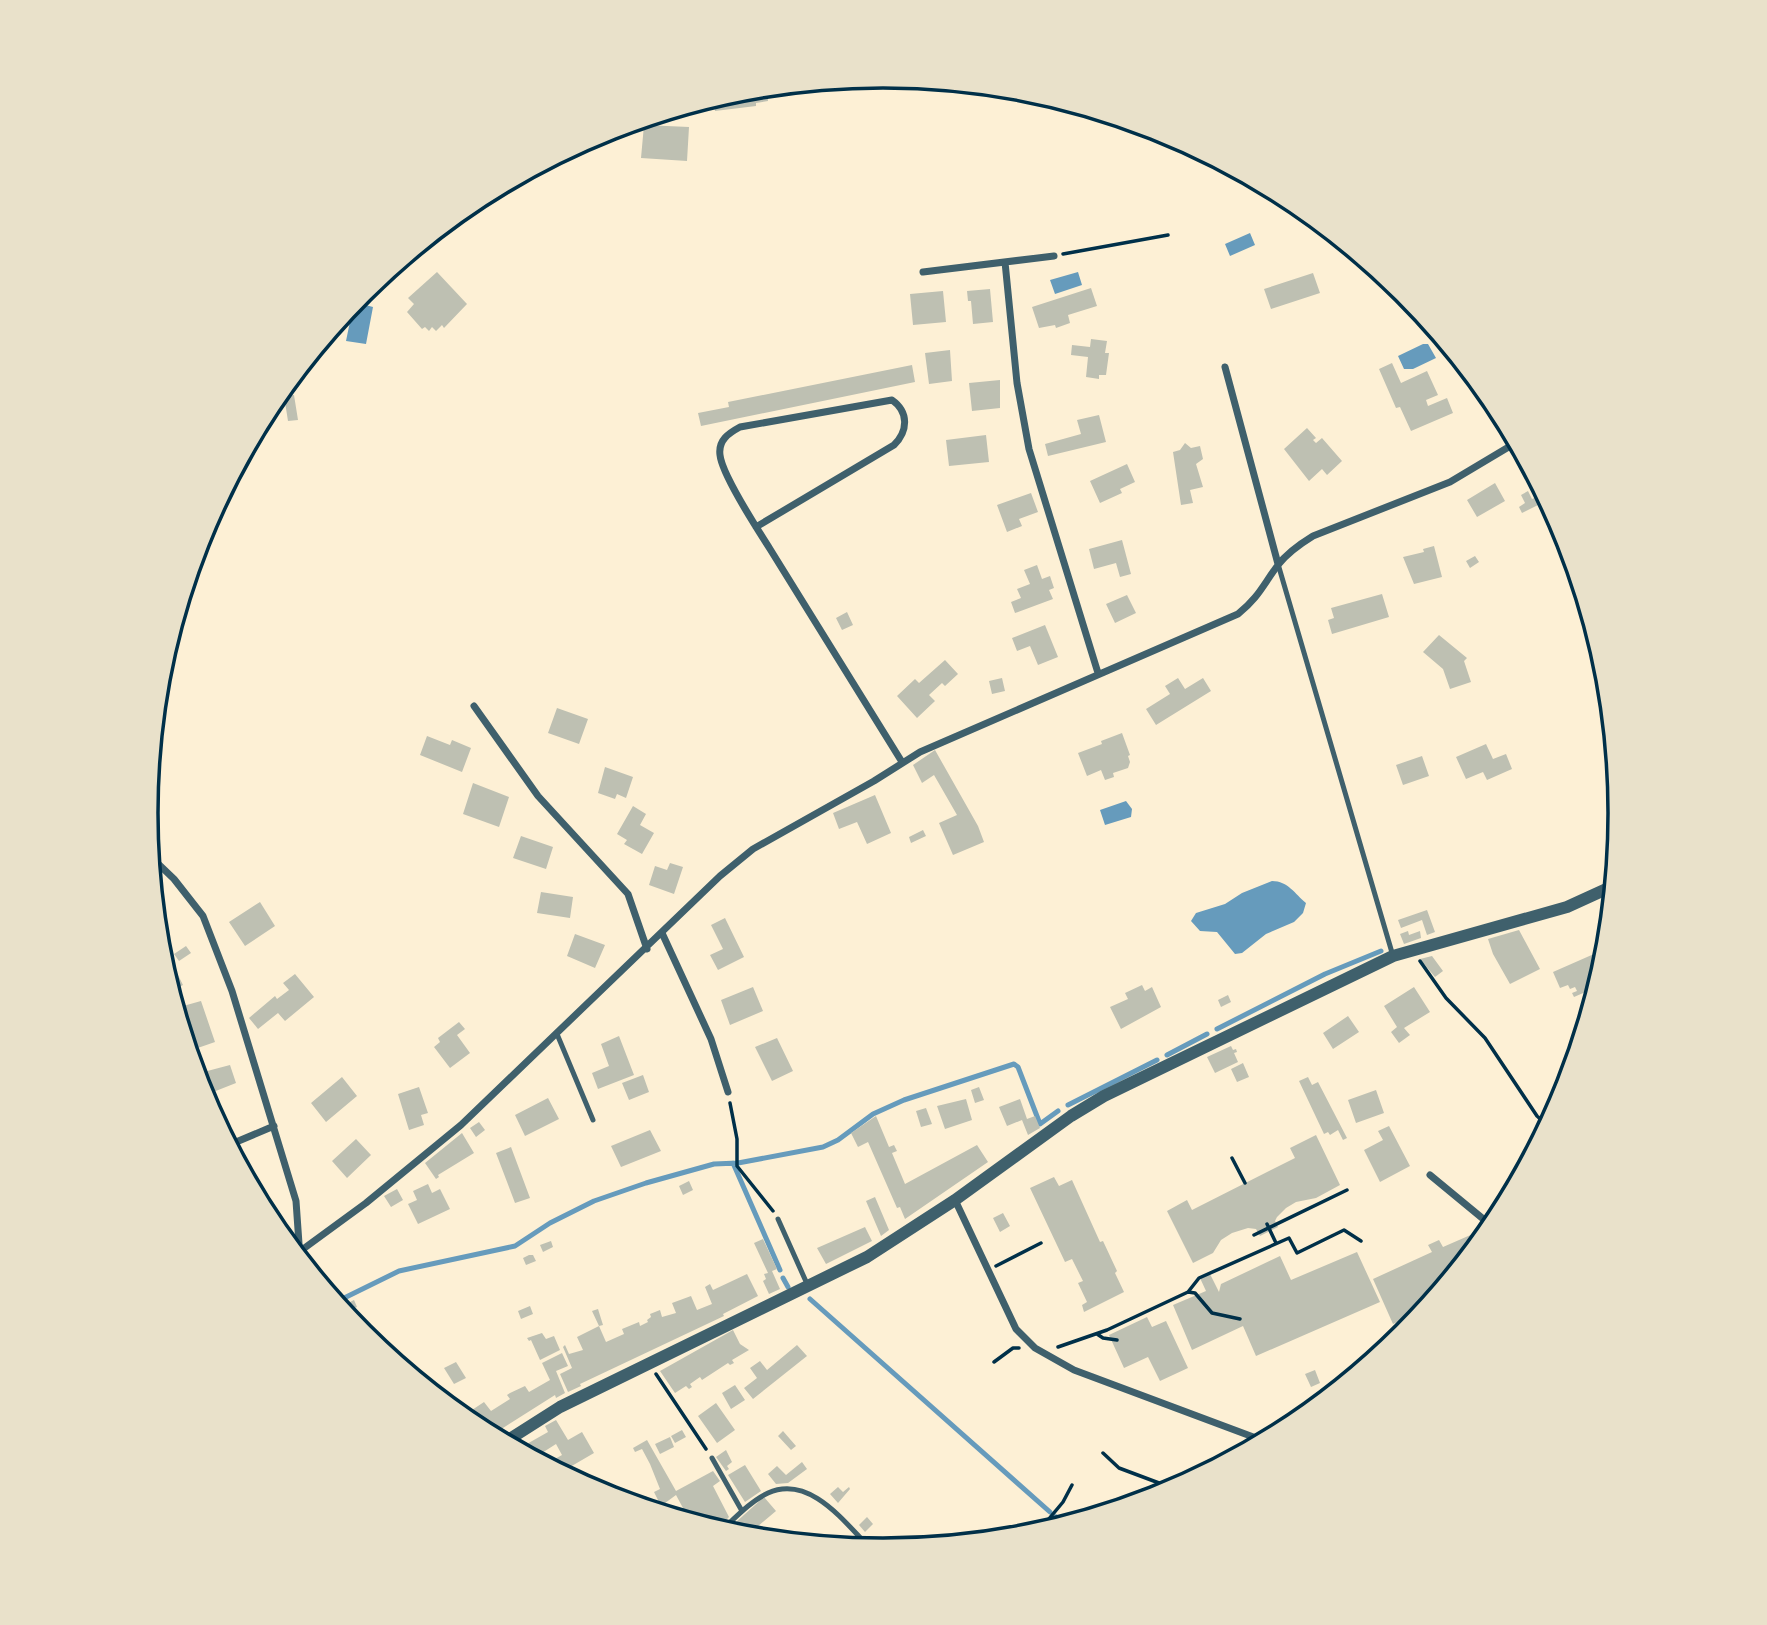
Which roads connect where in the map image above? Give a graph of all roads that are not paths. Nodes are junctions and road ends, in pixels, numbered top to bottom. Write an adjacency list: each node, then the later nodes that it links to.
1 (1054, 256): 2 (street)
2 (1005, 261): 3 (street); 8 (street)
3 (923, 272)
4 (1225, 367): 7 (street)
5 (1509, 447): 7 (street)
6 (756, 527): 6 (street); 10 (street)
7 (1278, 564): 8 (street); 15 (lane)
8 (1098, 673): 10 (street)
9 (474, 706): 14 (street)
10 (902, 762): 13 (street)
11 (161, 866): 19 (street)
12 (1604, 891): 15 (street)
13 (662, 933): 14 (street); 17 (street)
14 (646, 949): 16 (street)
15 (1392, 956): 22 (street)
16 (557, 1034): 18 (lane); 26 (street)
17 (728, 1092)
18 (593, 1120)
19 (274, 1126): 20 (street); 25 (street)
20 (238, 1141)
21 (1430, 1175): 24 (street)
22 (955, 1200): 27 (street); 29 (street)
23 (778, 1219): 27 (lane)
24 (1483, 1219)
25 (299, 1241)
26 (306, 1251)
27 (808, 1286): 28 (street)
28 (515, 1436)
29 (1252, 1436)
30 (712, 1458): 31 (lane)
31 (742, 1511): 32 (lane); 33 (lane)
32 (731, 1521)
33 (859, 1537)

